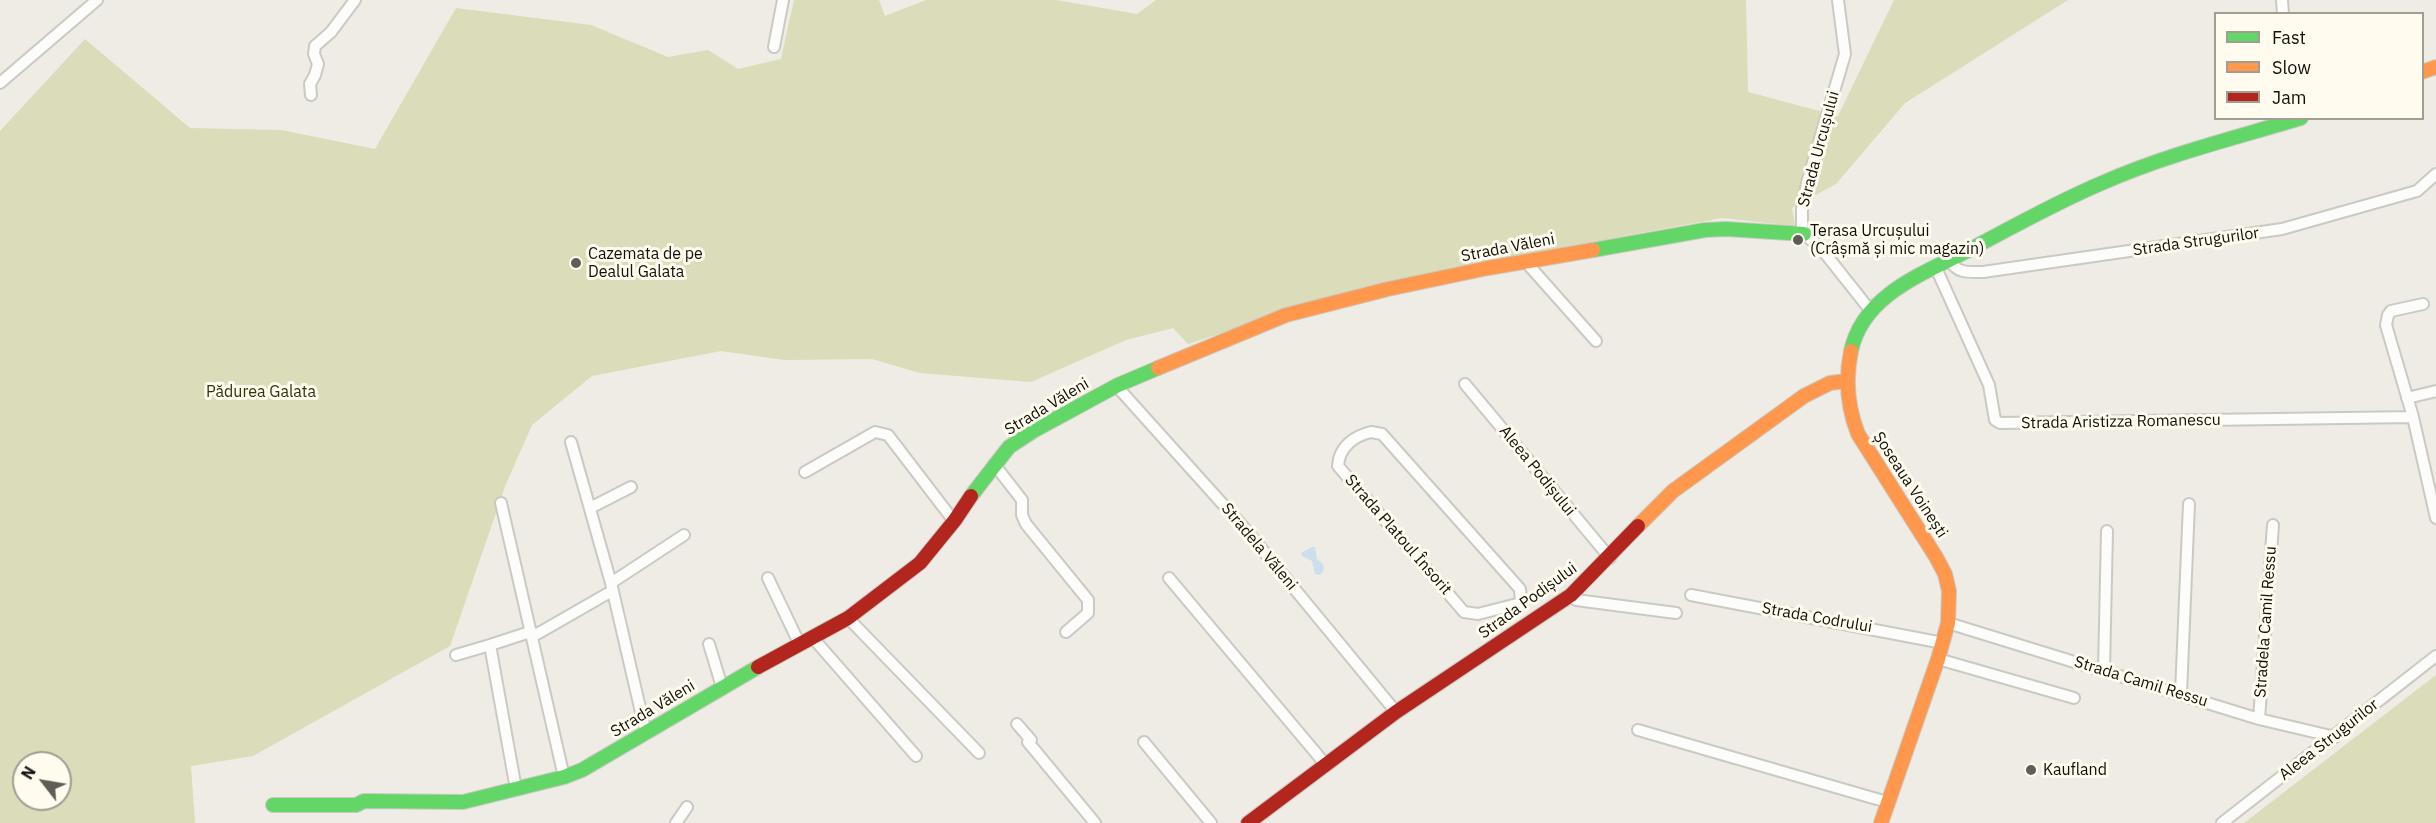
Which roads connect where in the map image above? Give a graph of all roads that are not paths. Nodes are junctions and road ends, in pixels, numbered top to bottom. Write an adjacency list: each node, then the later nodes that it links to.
1 (97, 0): 6 (street)
2 (355, 0): 7 (street)
3 (783, 0): 5 (street)
4 (1838, 0): 10 (street, Strada Urcușului)
5 (774, 47)
6 (0, 83)
7 (311, 95)
8 (2295, 120): 12 (street, Șoseaua Voinești)
9 (2436, 174): 12 (street, Strada Strugurilor)
10 (1804, 234): 11 (street, Strada Văleni); 15 (street)
11 (1525, 261): 16 (street); 19 (street, Strada Văleni)
12 (1950, 261): 13 (street, Șoseaua Voinești)
13 (1936, 268): 15 (street, Șoseaua Voinești); 22 (street, Strada Aristizza Romanescu)
14 (2423, 304): 21 (street)
15 (1870, 310): 17 (street, Șoseaua Voinești)
16 (1596, 341)
17 (1847, 381): 35 (street, Strada Podișului); 45 (street, Șoseaua Voinești)
18 (1465, 384): 35 (street, Aleea Podișului)
19 (1118, 385): 24 (street, Strada Văleni); 60 (street, Stradela Văleni)
20 (2436, 391): 21 (street)
21 (2407, 398): 22 (street)
22 (2413, 417): 30 (street)
23 (571, 442): 29 (street)
24 (994, 464): 31 (street, Strada Văleni); 47 (street)
25 (805, 472): 31 (street)
26 (631, 487): 29 (street)
27 (501, 503): 46 (street)
28 (2189, 504): 58 (street)
29 (590, 508): 38 (street)
30 (2436, 518)
31 (955, 520): 43 (street, Strada Văleni)
32 (2272, 525): 61 (street, Stradela Camil Ressu)
33 (2107, 531): 56 (street)
34 (684, 535): 38 (street)
35 (1610, 558): 39 (street, Strada Podișului)
36 (768, 578): 52 (street)
37 (1169, 578): 69 (street)
38 (612, 587): 46 (street); 64 (street)
39 (1571, 595): 42 (street); 44 (street, Strada Podișului)
40 (1691, 595): 49 (street, Strada Codrului)
41 (1521, 603): 41 (street, Strada Platoul Însorit); 44 (street)
42 (1676, 614)
43 (848, 618): 48 (street, Strada Văleni); 67 (street)
44 (1536, 619): 60 (street, Strada Podișului)
45 (1948, 623): 49 (street, Șoseaua Voinești); 56 (street, Strada Camil Ressu)
46 (532, 633): 51 (street); 70 (street)
47 (1066, 633)
48 (813, 638): 52 (street, Strada Văleni); 68 (street)
49 (1943, 643): 55 (street, Șoseaua Voinești)
50 (709, 644): 57 (street)
51 (490, 645): 53 (street); 71 (street)
52 (800, 645): 57 (street, Strada Văleni)
53 (456, 655)
54 (2436, 656): 65 (street, Aleea Strugurilor)
55 (1938, 659): 59 (street); 72 (street, Șoseaua Voinești)
56 (2104, 670): 58 (street, Strada Camil Ressu)
57 (722, 687): 64 (street, Strada Văleni)
58 (2181, 693): 61 (street, Strada Camil Ressu)
59 (2074, 698)
60 (1396, 712): 69 (street, Strada Podișului)
61 (2259, 719): 65 (street, Strada Camil Ressu)
62 (1017, 724): 76 (street)
63 (1638, 730): 72 (street)
64 (648, 731): 70 (street, Strada Văleni)
65 (2335, 737): 80 (street, Aleea Strugurilor)
66 (1144, 742): 77 (street)
67 (979, 753)
68 (916, 756)
69 (1326, 765): 78 (street, Strada Podișului)
70 (564, 777): 71 (street, Strada Văleni)
71 (516, 789): 73 (street, Strada Văleni)
72 (1887, 802): 79 (street, Șoseaua Voinești)
73 (273, 805)
74 (687, 807): 75 (street)
75 (676, 823)
76 (1095, 823)
77 (1211, 823)
78 (1248, 823)
79 (1881, 823)
80 (2222, 823)

